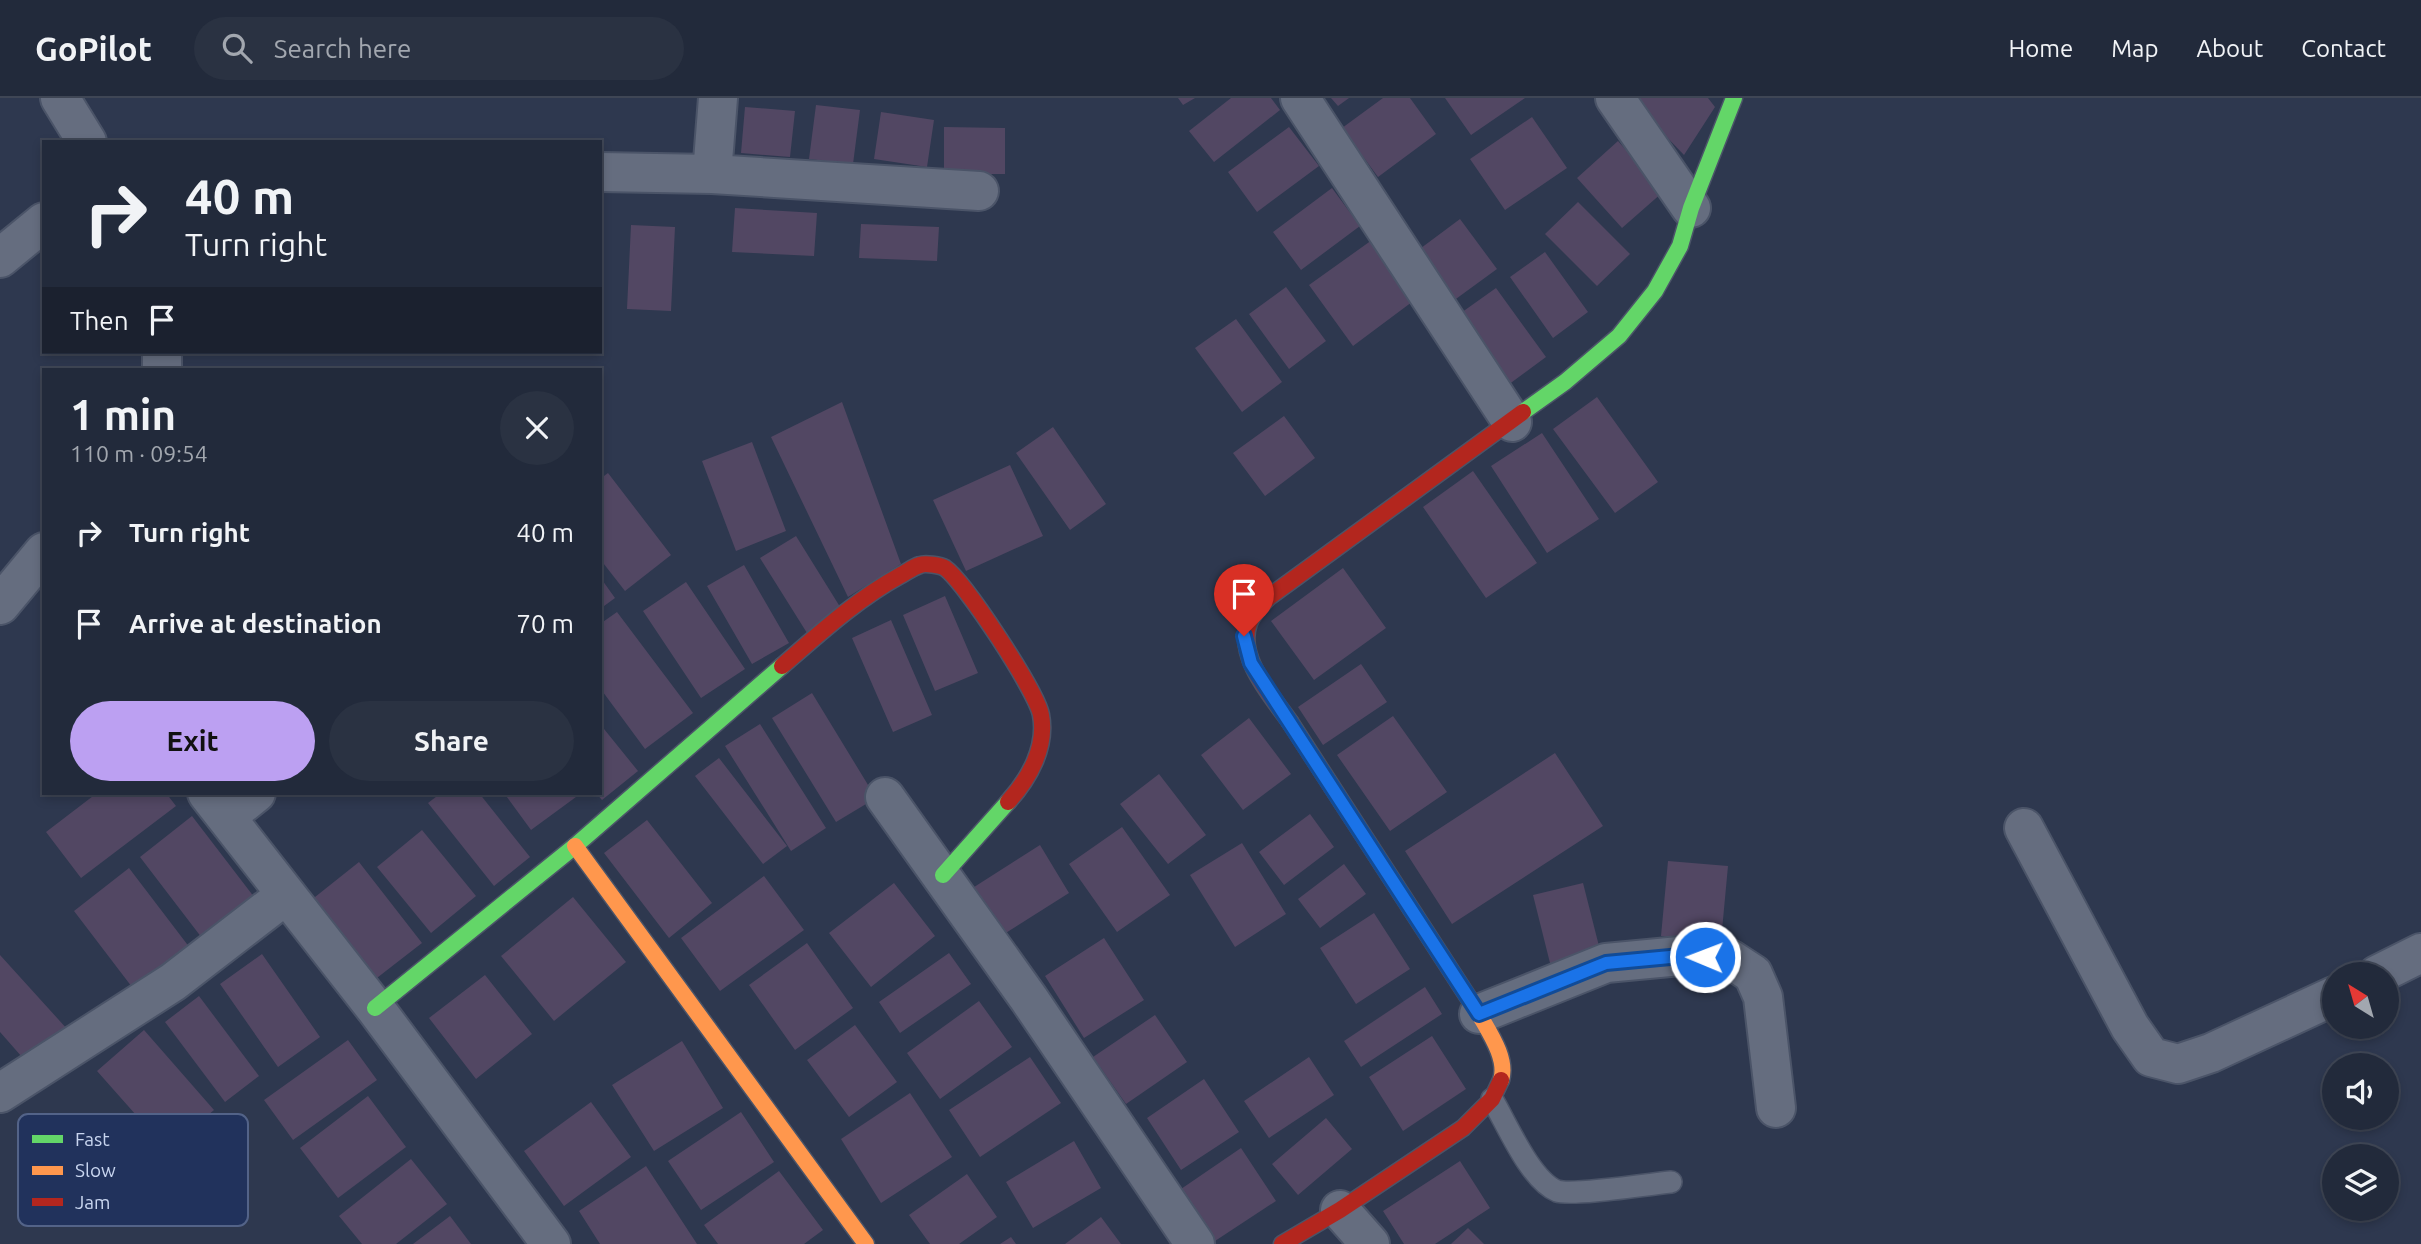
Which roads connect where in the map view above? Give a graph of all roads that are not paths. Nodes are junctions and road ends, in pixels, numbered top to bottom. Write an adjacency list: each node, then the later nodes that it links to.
1 (60, 98): 6 (street)
2 (718, 98): 8 (street)
3 (1300, 98): 13 (street)
4 (1615, 98): 10 (street)
5 (1734, 98): 10 (street)
6 (86, 140)
7 (602, 172): 8 (street)
8 (712, 174): 9 (street)
9 (979, 191)
10 (1690, 208): 13 (street)
11 (42, 224): 12 (street)
12 (0, 258)
13 (1512, 422): 27 (street)
14 (42, 554): 15 (street)
15 (0, 605)
16 (249, 795): 18 (street)
17 (885, 797): 21 (street)
18 (216, 805): 22 (street)
19 (2024, 828): 25 (street)
20 (575, 846): 21 (street); 26 (street); 34 (street)
21 (943, 875): 35 (street)
22 (286, 895): 26 (street); 28 (street)
23 (2421, 953): 24 (street)
24 (2399, 964)
25 (2322, 1002)
26 (375, 1008): 33 (street)
27 (1479, 1014): 29 (street); 30 (street)
28 (0, 1093)
29 (1492, 1099): 31 (lane); 32 (street)
30 (1776, 1108)
31 (1671, 1182)
32 (1340, 1210): 36 (street); 37 (street)
33 (551, 1244)
34 (866, 1244)
35 (1195, 1244)
36 (1282, 1244)
37 (1370, 1244)

